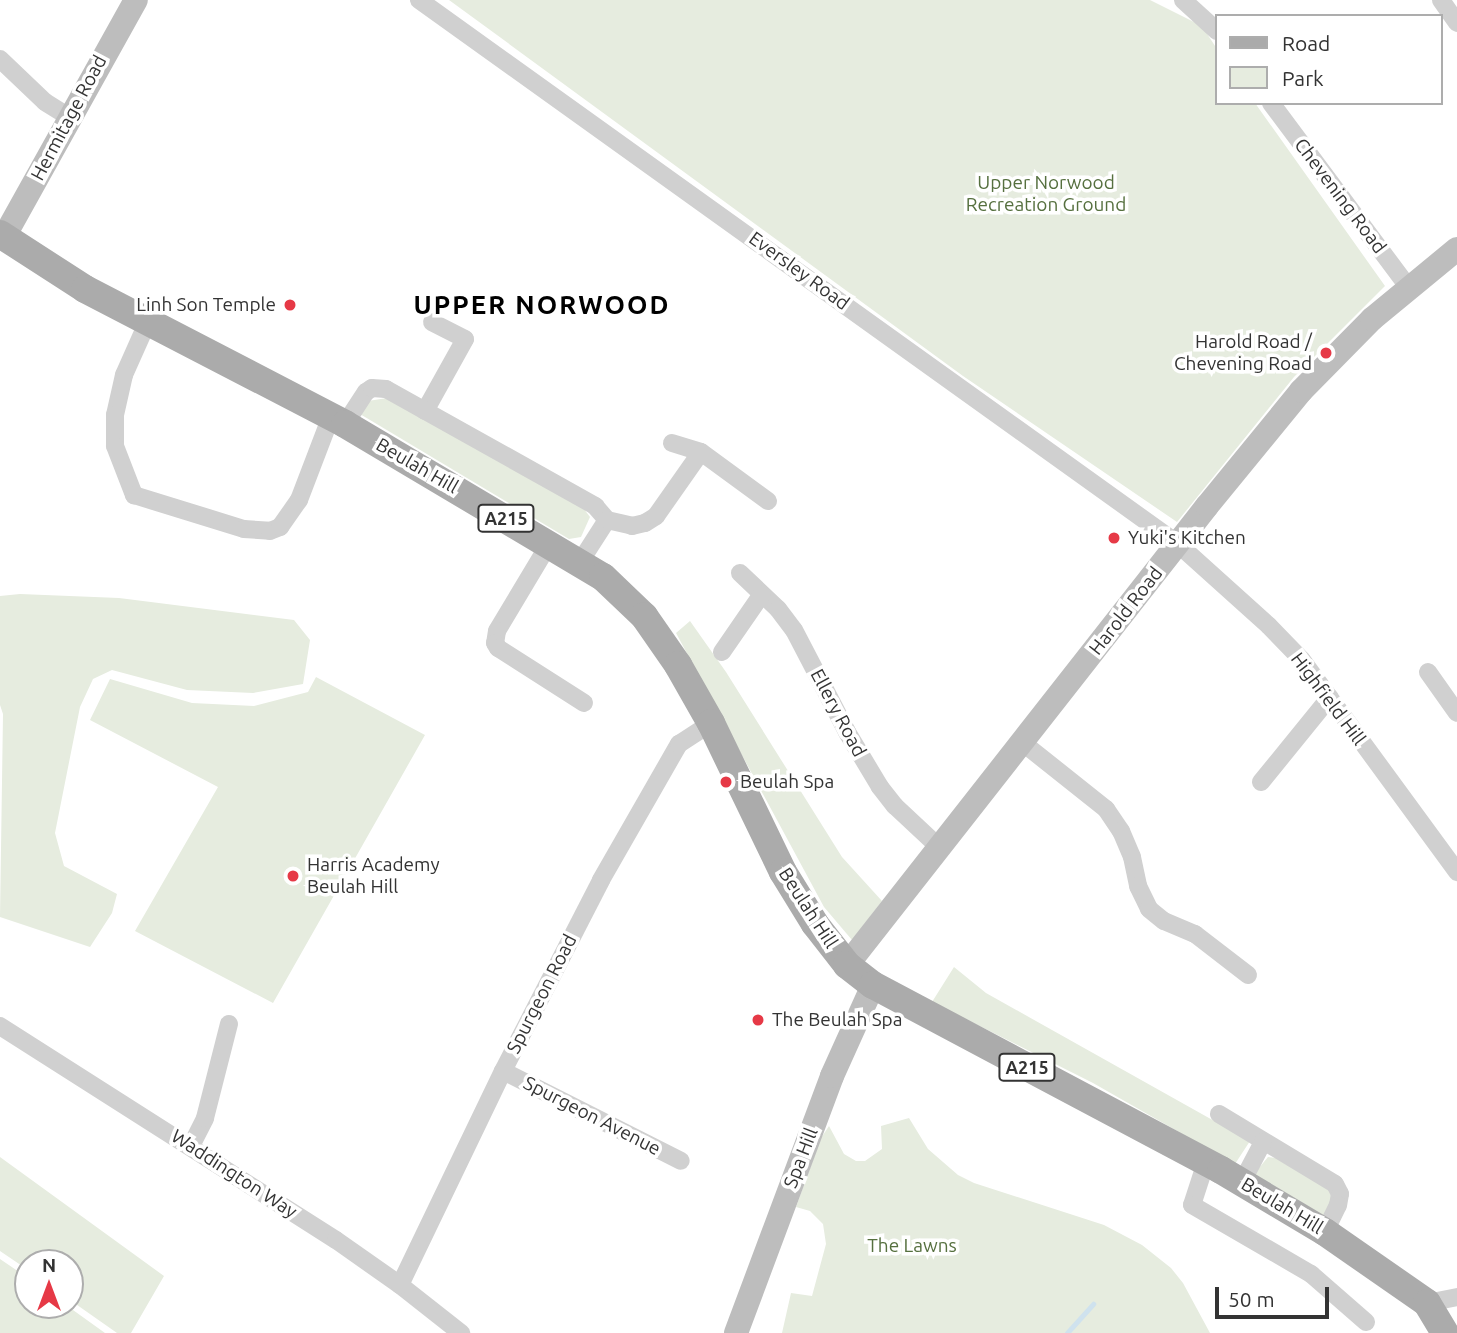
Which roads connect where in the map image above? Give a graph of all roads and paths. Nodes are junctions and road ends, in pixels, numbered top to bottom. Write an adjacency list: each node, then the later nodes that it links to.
1 (136, 0): 9 (street, Hermitage Road)
2 (419, 0): 22 (street, Eversley Road)
3 (1183, 0): 6 (street)
4 (1441, 0): 5 (street)
5 (1457, 23)
6 (1216, 30)
7 (0, 59): 9 (street)
8 (1272, 105): 12 (street, Chevening Road)
9 (71, 118): 10 (street, Hermitage Road)
10 (3, 241): 13 (main road, Beulah Hill / A215)
11 (1457, 249): 12 (street, Harold Road)
12 (1409, 288): 22 (street, Harold Road)
13 (148, 321): 16 (main road, Beulah Hill / A215); 16 (street)
14 (432, 323): 15 (street)
15 (425, 411): 16 (street); 20 (street)
16 (338, 420): 21 (main road, Beulah Hill / A215)
17 (672, 443): 18 (street)
18 (701, 452): 19 (street); 20 (street)
19 (768, 500)
20 (607, 520): 23 (street)
21 (549, 544): 23 (main road, Beulah Hill / A215); 29 (street)
22 (1178, 544): 28 (street, Highfield Hill); 32 (street, Harold Road)
23 (580, 562): 31 (main road, Beulah Hill / A215)
24 (740, 573): 25 (street, Ellery Road)
25 (762, 594): 26 (street); 34 (street, Ellery Road)
26 (722, 652)
27 (1428, 672): 30 (street)
28 (1330, 697): 33 (street); 35 (street, Highfield Hill)
29 (584, 703)
30 (1457, 712)
31 (711, 723): 36 (main road, Beulah Hill / A215); 41 (street, Spurgeon Road)
32 (1023, 743): 34 (street, Harold Road); 37 (street)
33 (1261, 782)
34 (941, 849): 36 (street, Harold Road)
35 (1457, 872)
36 (847, 965): 38 (main road, Beulah Hill / A215)
37 (1248, 975)
38 (873, 985): 46 (main road, Beulah Hill / A215); 54 (street, Spa Hill)
39 (229, 1024): 44 (street)
40 (0, 1026): 44 (street, Waddington Way)
41 (503, 1071): 45 (street, Spurgeon Avenue); 49 (street, Spurgeon Road)
42 (1219, 1114): 43 (street)
43 (1263, 1142): 47 (street); 48 (street)
44 (191, 1146): 49 (street, Waddington Way)
45 (681, 1161)
46 (1206, 1162): 47 (main road, Beulah Hill / A215); 52 (street)
47 (1242, 1182): 48 (main road, Beulah Hill / A215)
48 (1325, 1232): 51 (main road, Beulah Hill / A215)
49 (400, 1284): 53 (street, Waddington Way)
50 (1457, 1297): 51 (street)
51 (1427, 1303): 55 (main road, Beulah Hill / A215)
52 (1366, 1322)
53 (461, 1333)
54 (736, 1333)
55 (1445, 1333)

